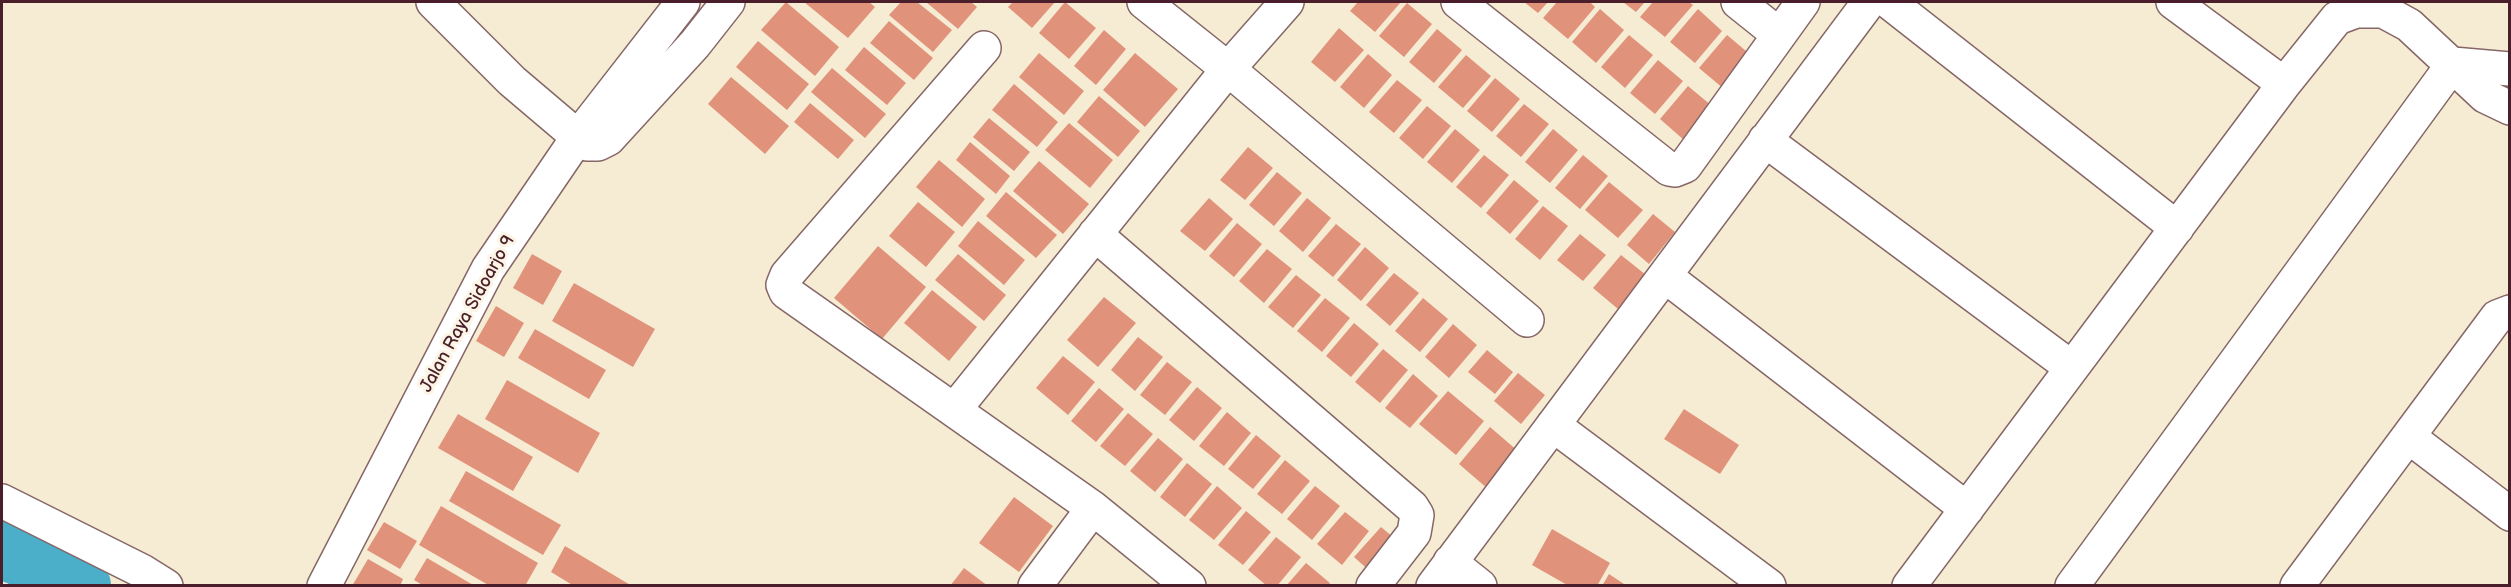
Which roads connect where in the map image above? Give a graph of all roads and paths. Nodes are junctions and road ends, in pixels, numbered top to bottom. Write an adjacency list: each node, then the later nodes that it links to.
1 (434, 2): 19 (street)
2 (683, 2): 19 (street, Jalan Raya Sidoarjo 9)
3 (728, 2): 19 (street)
4 (1144, 2): 15 (street)
5 (1287, 2): 15 (street)
6 (1458, 2): 12 (street)
7 (1738, 2): 12 (street)
8 (1803, 2): 12 (street)
9 (1869, 2): 20 (street)
10 (1889, 2): 21 (street)
11 (2173, 2): 17 (street)
12 (1778, 34)
13 (984, 48): 27 (street)
14 (2453, 64): 16 (street); 17 (street); 18 (street); 44 (street)
15 (1228, 69): 22 (street); 25 (street)
16 (2510, 69)
17 (2284, 84): 21 (street)
18 (2510, 108)
19 (578, 137): 37 (street, Jalan Raya Sidoarjo 9)
20 (1765, 140): 23 (street); 26 (street)
21 (2177, 228): 26 (street)
22 (1095, 234): 27 (street); 40 (street)
23 (1665, 276): 28 (street); 32 (street)
24 (2510, 312): 29 (street)
25 (1527, 320)
26 (2072, 368): 32 (street)
27 (955, 409): 31 (street)
28 (1553, 425): 34 (street); 42 (street)
29 (2409, 437): 33 (street); 35 (street)
30 (2, 501): 36 (street)
31 (1093, 508): 38 (street); 39 (street)
32 (1966, 509): 43 (street)
33 (2510, 514)
34 (1442, 574): 41 (street)
35 (2307, 582)
36 (166, 585)
37 (324, 585)
38 (1035, 585)
39 (1189, 585)
40 (1373, 585)
41 (1480, 585)
42 (1769, 585)
43 (1910, 585)
44 (2072, 585)

